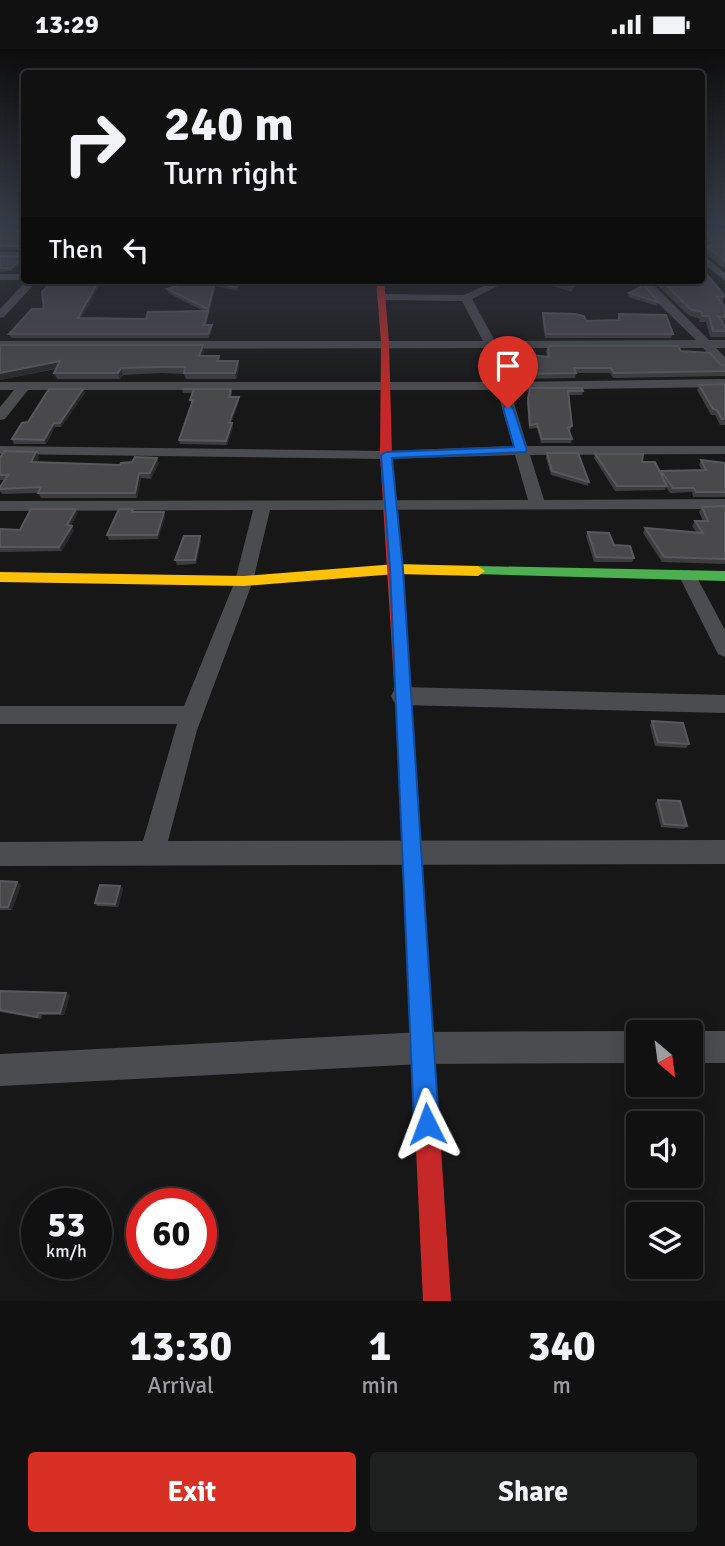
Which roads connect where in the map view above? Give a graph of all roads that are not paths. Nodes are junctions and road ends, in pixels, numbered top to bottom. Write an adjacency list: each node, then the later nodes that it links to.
1 (29, 284): 6 (street)
2 (380, 284): 5 (street); 7 (main road)
3 (496, 284): 5 (street)
4 (647, 284): 9 (street)
5 (466, 298): 8 (street)
6 (0, 315)
7 (385, 342): 8 (street); 11 (street); 17 (main road)
8 (490, 343): 9 (street); 16 (street)
9 (707, 343): 10 (street); 12 (street)
10 (725, 344)
11 (0, 345)
12 (725, 365)
13 (725, 383): 16 (street)
14 (0, 386): 15 (street)
15 (23, 386): 17 (street); 18 (street)
16 (501, 386): 17 (street); 20 (street)
17 (386, 387): 22 (main road)
18 (0, 416)
19 (0, 450): 22 (street)
20 (521, 450): 21 (street); 22 (street); 24 (street)
21 (725, 450)
22 (386, 455): 23 (main road)
23 (391, 503): 24 (street); 26 (street); 28 (main road)
24 (537, 504): 25 (street)
25 (725, 504)
26 (263, 505): 27 (street); 32 (street)
27 (0, 506)
28 (396, 569): 29 (main road); 32 (main road); 34 (main road)
29 (688, 576): 30 (main road); 33 (street)
30 (725, 576)
31 (0, 577): 32 (main road)
32 (244, 581): 37 (street)
33 (725, 649)
34 (402, 696): 35 (street); 38 (main road)
35 (725, 704)
36 (0, 715): 37 (street)
37 (192, 715): 41 (street)
38 (412, 852): 39 (street); 41 (street); 45 (main road)
39 (725, 852)
40 (0, 854): 41 (street)
41 (152, 854)
42 (626, 1047): 45 (street)
43 (704, 1047): 44 (street)
44 (725, 1047)
45 (422, 1048): 46 (street); 47 (main road)
46 (0, 1070)
47 (436, 1301)

